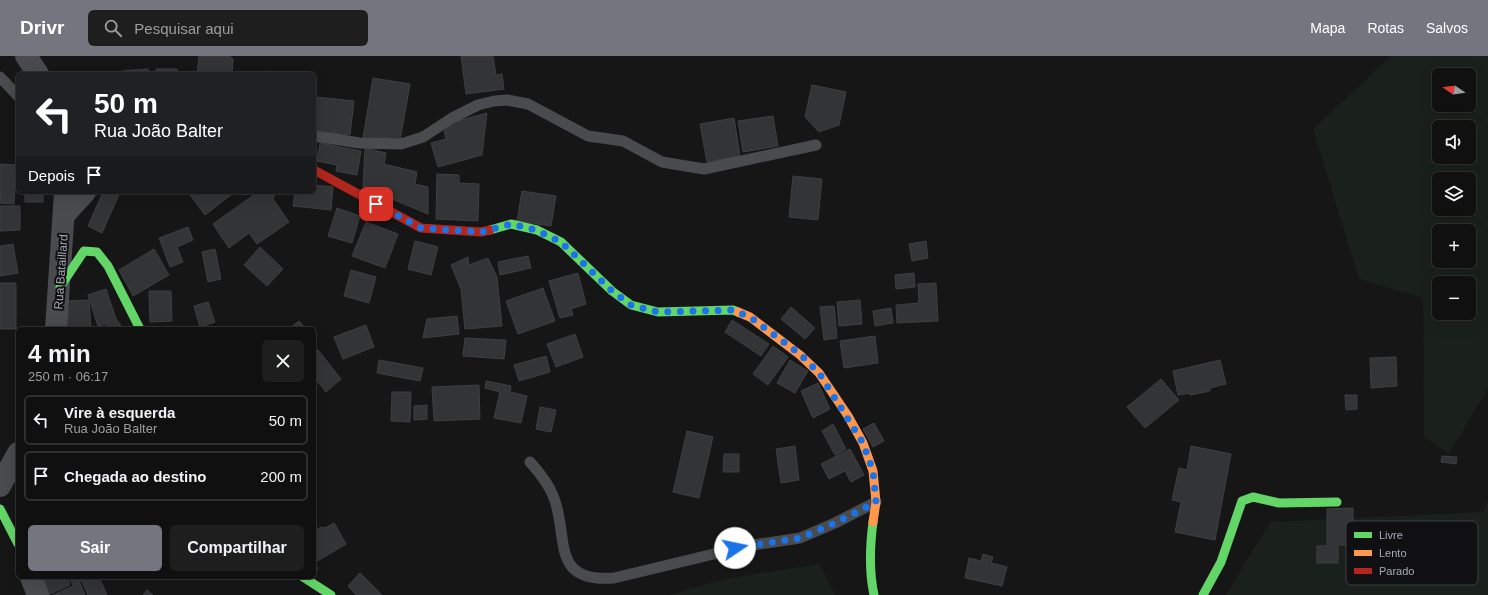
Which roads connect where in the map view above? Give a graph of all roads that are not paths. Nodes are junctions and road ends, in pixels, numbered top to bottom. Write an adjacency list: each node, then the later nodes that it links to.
1 (26, 56): 2 (street)
2 (37, 72)
3 (0, 77): 4 (lane)
4 (16, 94)
5 (316, 136): 6 (lane)
6 (816, 145)
7 (316, 171): 17 (street)
8 (65, 194): 10 (street, Rua Bataillard)
9 (83, 194): 10 (street)
10 (65, 214): 11 (street, Rua Bataillard)
11 (60, 287): 12 (street, Rua Bataillard); 13 (street)
12 (56, 327)
13 (139, 327)
14 (10, 462): 16 (street)
15 (530, 462): 17 (lane)
16 (0, 486)
17 (876, 502): 25 (street)
18 (1337, 502): 26 (street)
19 (0, 509): 20 (street)
20 (16, 540)
21 (32, 579): 23 (street)
22 (306, 579): 24 (street)
23 (38, 595)
24 (331, 595)
25 (874, 595)
26 (1203, 595)

